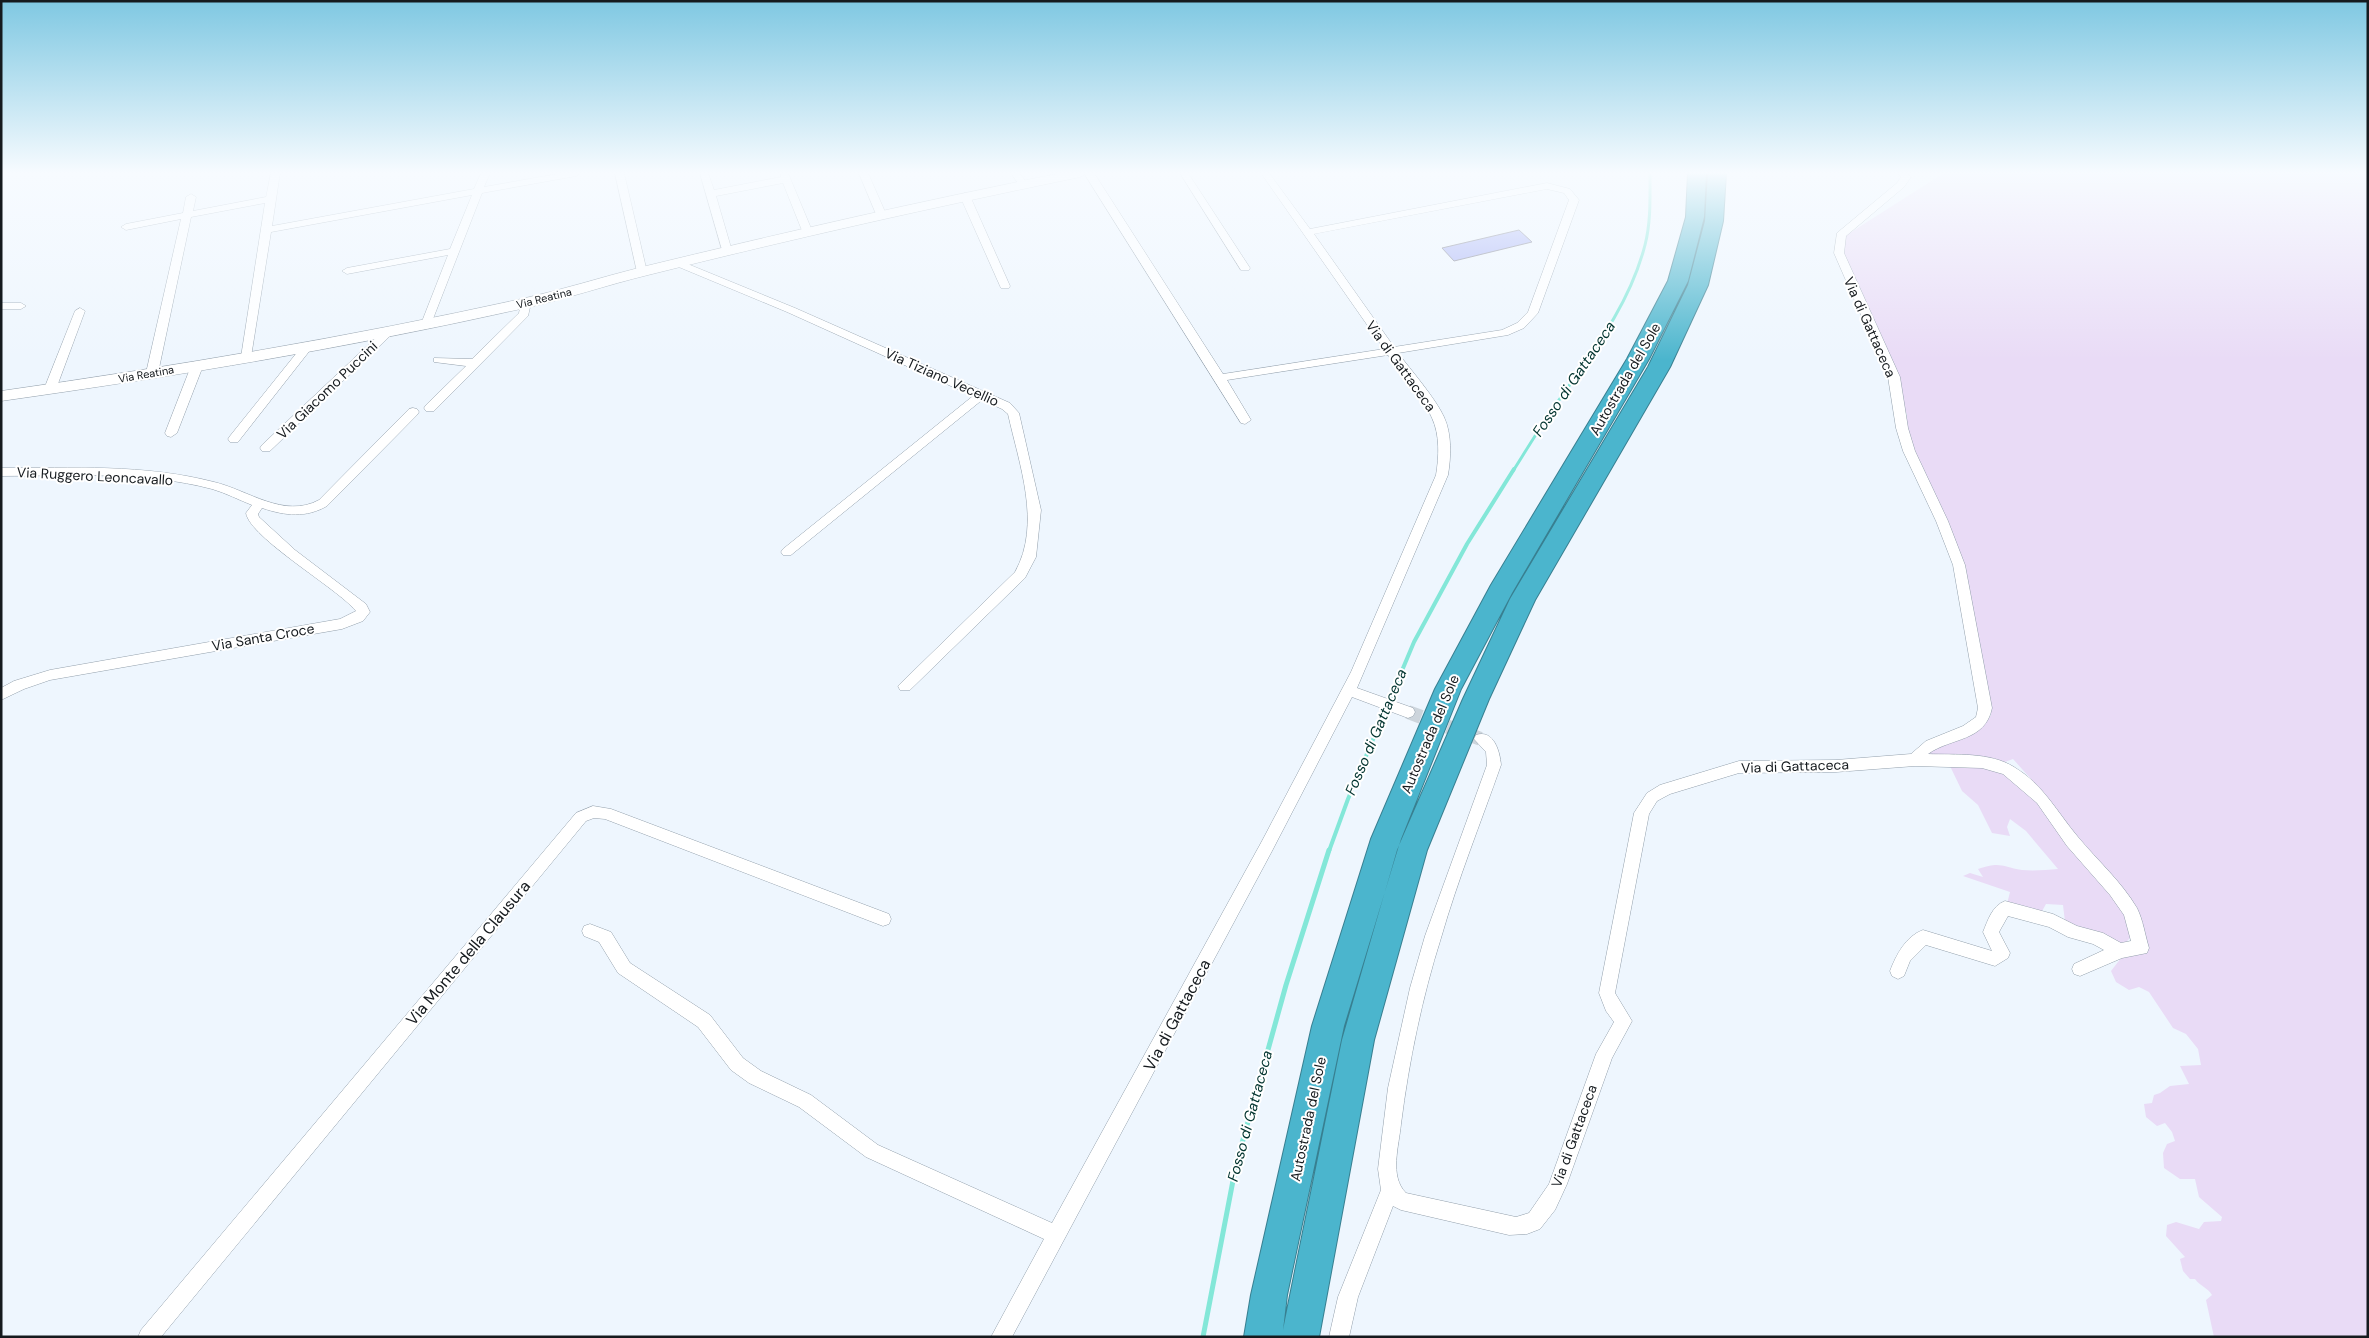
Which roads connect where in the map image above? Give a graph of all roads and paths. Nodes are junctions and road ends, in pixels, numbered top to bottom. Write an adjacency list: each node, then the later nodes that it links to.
1 (182, 235): 34 (street)
2 (265, 235): 30 (street)
3 (460, 235): 15 (street)
4 (634, 235): 20 (street)
5 (722, 235): 16 (street)
6 (797, 235): 16 (street, Via Reatina)
7 (983, 235): 21 (street)
8 (1129, 235): 35 (street)
9 (1224, 235): 18 (street)
10 (1308, 235): 29 (street, Via di Gattaceca)
11 (1561, 235): 29 (street)
12 (1690, 235): 63 (highway, Autostrada del Sole)
13 (1710, 235): 64 (highway, Autostrada del Sole)
14 (1841, 235): 53 (street, Via di Gattaceca)
15 (454, 251): 19 (street); 26 (street)
16 (727, 251): 17 (street, Via Reatina)
17 (678, 263): 20 (street, Via Reatina); 37 (street, Via Tiziano Vecellio)
18 (1245, 268)
19 (346, 271)
20 (642, 272): 22 (street, Via Reatina)
21 (1006, 286)
22 (526, 303): 26 (street, Via Reatina); 32 (street)
23 (1, 306): 24 (street)
24 (21, 306)
25 (80, 311): 36 (street)
26 (426, 324): 27 (street, Via Reatina)
27 (388, 332): 28 (street, Via Reatina); 44 (street, Via Giacomo Puccini)
28 (307, 347): 30 (street, Via Reatina); 43 (street)
29 (1390, 351): 35 (street); 49 (street, Via di Gattaceca)
30 (246, 357): 33 (street, Via Reatina)
31 (438, 360): 32 (street)
32 (474, 363): 39 (street)
33 (197, 366): 34 (street, Via Reatina); 42 (street)
34 (152, 373): 36 (street, Via Reatina)
35 (1220, 378): 41 (street)
36 (50, 390): 38 (street, Via Reatina)
37 (981, 395): 47 (street); 48 (street, Via Tiziano Vecellio)
38 (1, 396)
39 (430, 408)
40 (413, 412): 46 (street, Via Ruggero Leoncavallo)
41 (1245, 420)
42 (170, 433)
43 (234, 439)
44 (266, 448)
45 (1, 472): 46 (street, Via Ruggero Leoncavallo)
46 (260, 503): 50 (street, Via Santa Croce)
47 (788, 552)
48 (905, 686)
49 (1348, 690): 51 (street); 60 (street, Via di Gattaceca)
50 (1, 695)
51 (1408, 712)
52 (1481, 739): 59 (street)
53 (1915, 760): 56 (street, Via di Gattaceca); 59 (street, Via di Gattaceca)
54 (884, 919): 61 (street, Via Monte della Clausura)
55 (590, 931): 60 (street)
56 (2120, 951): 57 (street); 58 (street)
57 (2080, 969)
58 (1898, 971)
59 (1390, 1190): 65 (street)
60 (1057, 1235): 62 (street, Via di Gattaceca)
61 (148, 1337)
62 (1001, 1337)
63 (1263, 1337)
64 (1300, 1337)
65 (1339, 1337)

